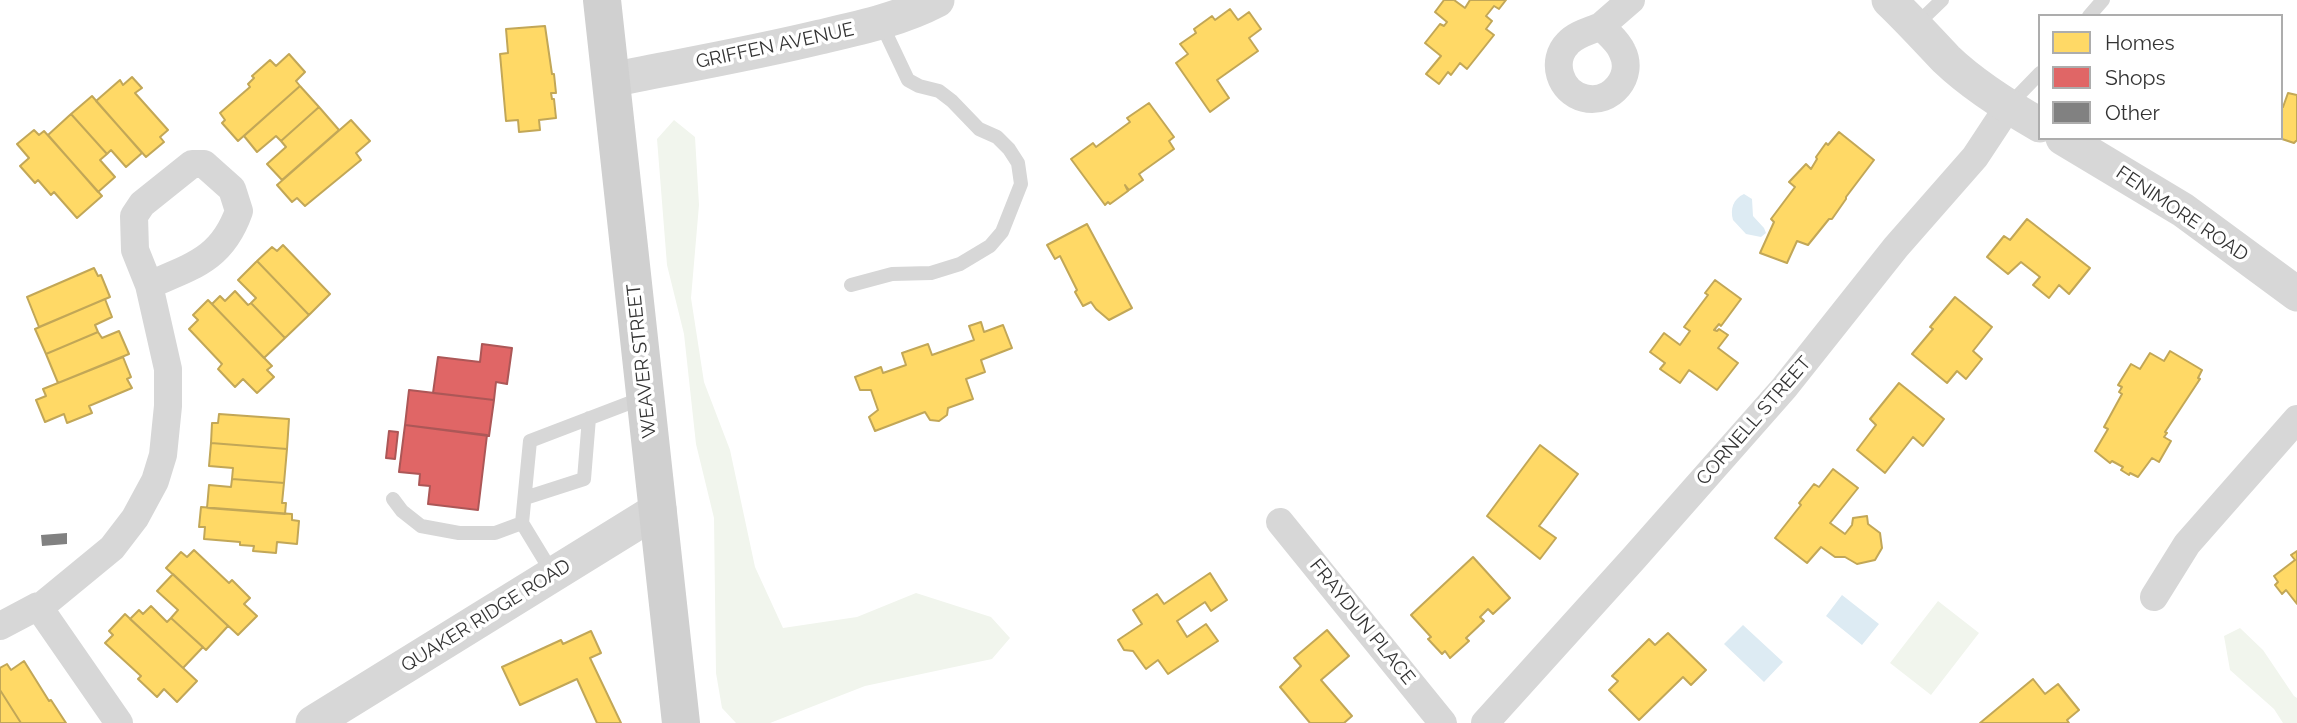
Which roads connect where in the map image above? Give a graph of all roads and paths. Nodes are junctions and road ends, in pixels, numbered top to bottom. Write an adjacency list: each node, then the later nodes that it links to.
1 (602, 0): 12 (main road, WEAVER STREET)
2 (937, 0): 8 (street, GRIFFEN AVENUE)
3 (1631, 0): 10 (street)
4 (1889, 0): 9 (street)
5 (1942, 0): 9 (lane)
6 (2103, 0): 7 (lane)
7 (2092, 14)
8 (881, 22): 12 (street, GRIFFEN AVENUE); 17 (lane)
9 (1916, 25): 13 (street)
10 (1601, 26)
11 (2038, 75): 13 (lane)
12 (610, 80): 19 (main road, WEAVER STREET)
13 (2008, 107): 14 (street); 35 (street, CORNELL STREET)
14 (2038, 124)
15 (2066, 140): 18 (street, FENIMORE ROAD)
16 (149, 285): 29 (street)
17 (851, 285)
18 (2297, 295)
19 (646, 397): 20 (lane); 24 (main road, WEAVER STREET)
20 (589, 418): 22 (lane); 22 (lane)
21 (2297, 419): 28 (street)
22 (525, 498): 26 (lane)
23 (393, 499): 26 (lane)
24 (659, 509): 27 (street, QUAKER RIDGE ROAD); 33 (main road, WEAVER STREET)
25 (1280, 522): 34 (street, FRAYDUN PLACE)
26 (522, 523): 27 (lane)
27 (553, 574): 32 (street, QUAKER RIDGE ROAD)
28 (2154, 597)
29 (40, 608): 30 (street); 31 (street)
30 (0, 626)
31 (118, 723)
32 (313, 723)
33 (681, 723)
34 (1443, 723)
35 (1485, 723)

